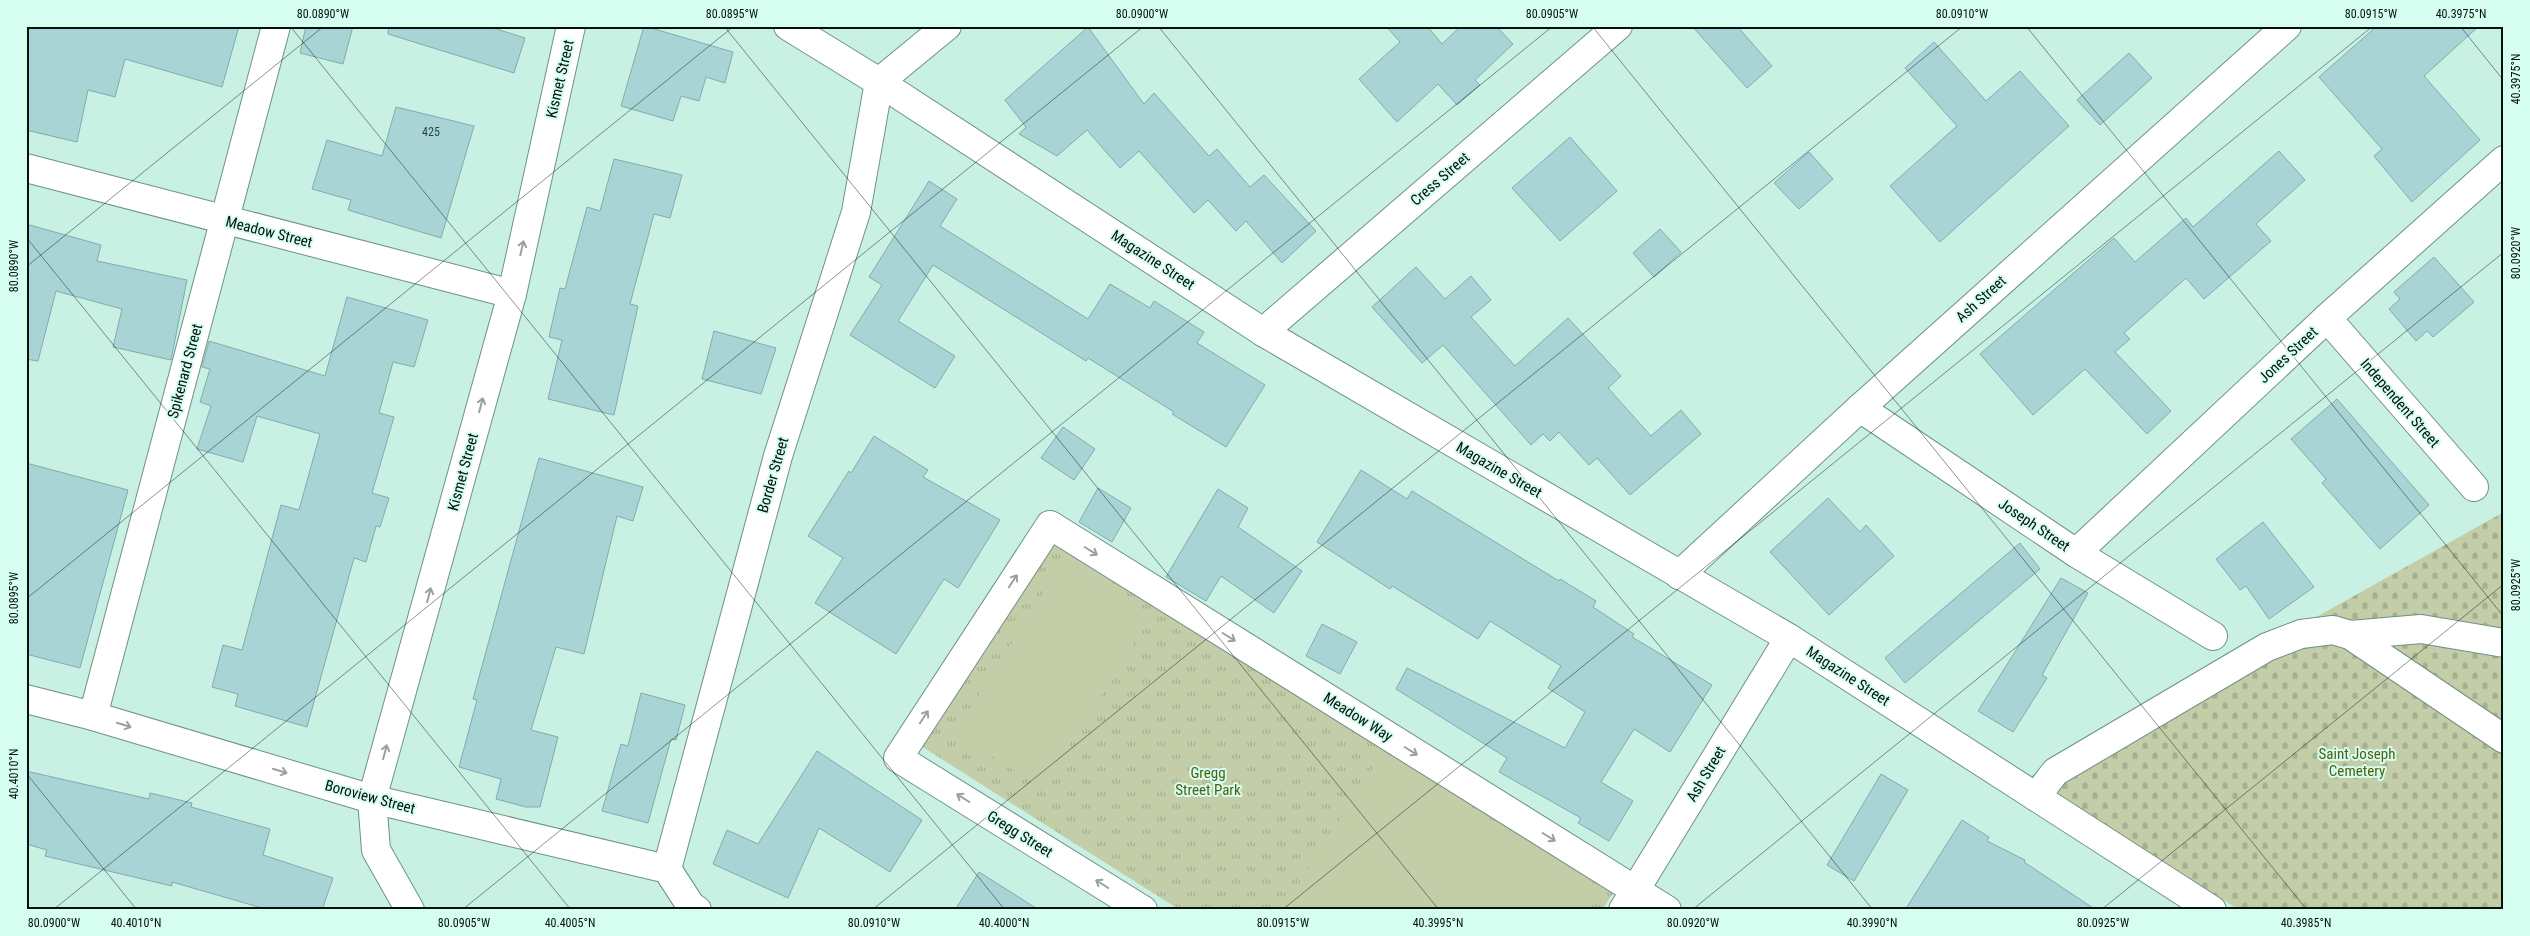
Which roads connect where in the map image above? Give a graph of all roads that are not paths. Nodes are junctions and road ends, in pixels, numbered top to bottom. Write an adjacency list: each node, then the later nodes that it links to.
1 (276, 26): 10 (street, Spikenard Street)
2 (572, 26): 11 (street, Kismet Street, one-way to 2)
3 (788, 26): 7 (street, Magazine Street)
4 (947, 26): 7 (street)
5 (1618, 26): 13 (street, Cress Street)
6 (2287, 26): 14 (street, Ash Street)
7 (879, 82): 13 (street, Magazine Street); 28 (street, Border Street)
8 (2504, 160): 12 (street, Jones Street)
9 (26, 168): 10 (street, Meadow Street)
10 (225, 220): 11 (street, Meadow Street); 24 (street, Spikenard Street)
11 (512, 294): 27 (street, Kismet Street, one-way to 11)
12 (2327, 318): 15 (street, Independent Street); 17 (street, Jones Street)
13 (1263, 332): 18 (street, Magazine Street)
14 (1860, 408): 17 (street, Joseph Street); 18 (street, Ash Street)
15 (2474, 487)
16 (1050, 525): 29 (street, Meadow Way, one-way to 29); 32 (street, Gregg Street, one-way to 16)
17 (2076, 553): 20 (street, Joseph Street)
18 (1679, 575): 21 (street, Magazine Street)
19 (2350, 635): 22 (street); 25 (street); 26 (street)
20 (2213, 636)
21 (1789, 638): 26 (street, Magazine Street); 29 (street, Ash Street)
22 (2504, 643)
23 (26, 699): 24 (street, Boroview Street)
24 (93, 716): 27 (street, Boroview Street, one-way to 27)
25 (2504, 739)
26 (2036, 797): 34 (street, Magazine Street)
27 (372, 799): 28 (street, Boroview Street); 30 (street, Kismet Street)
28 (667, 869): 31 (street)
29 (1629, 900): 33 (street, Meadow Way)
30 (410, 910)
31 (697, 910)
32 (1143, 910)
33 (1666, 910)
34 (2212, 910)

